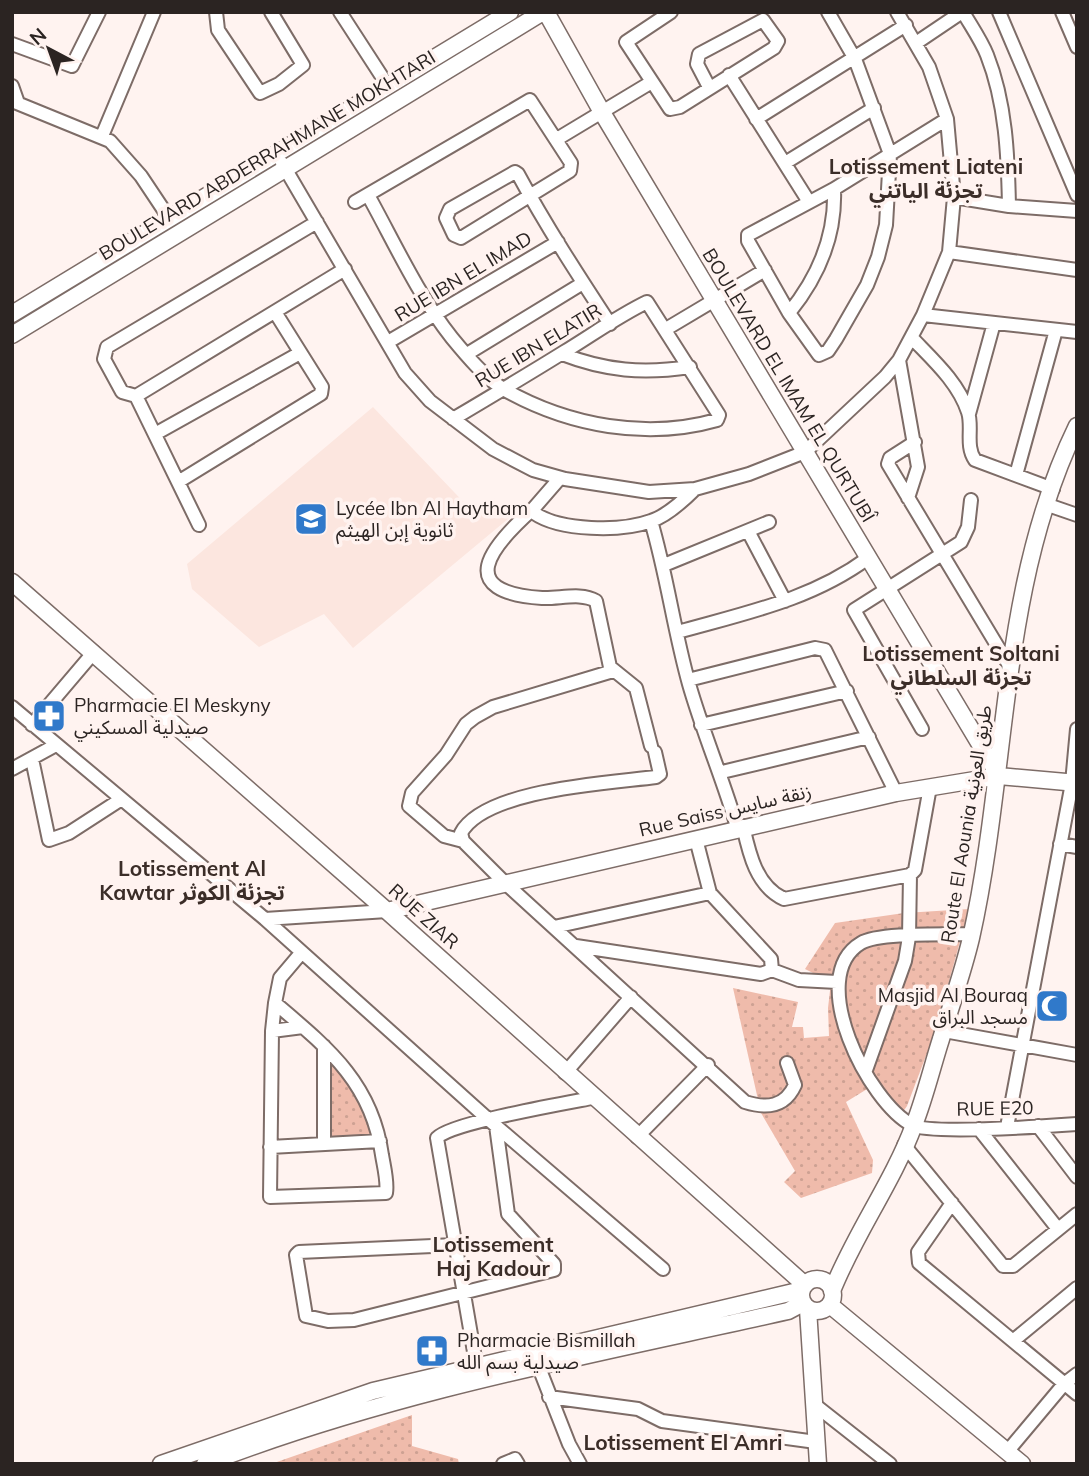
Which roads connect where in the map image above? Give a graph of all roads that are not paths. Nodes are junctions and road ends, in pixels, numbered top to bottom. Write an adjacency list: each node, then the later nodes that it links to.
1 (99, 12): 16 (street)
2 (154, 12): 29 (street)
3 (216, 12): 4 (street)
4 (271, 12)
5 (340, 12): 22 (street)
6 (510, 12): 22 (main road, BOULEVARD ABDERRAHMANE MOKHTARI)
7 (545, 12): 26 (main road, BOULEVARD EL IMAM EL QURTUBÎ); 34 (main road, BOULEVARD ABDERRAHMANE MOKHTARI)
8 (671, 12): 20 (street)
9 (828, 12): 18 (street)
10 (897, 12): 14 (street)
11 (963, 12): 15 (street); 42 (street)
12 (999, 12): 37 (street)
13 (1062, 12): 17 (street)
14 (906, 25): 15 (street); 18 (street)
15 (916, 43): 28 (street)
16 (12, 44)
17 (1077, 47)
18 (855, 59): 25 (street); 27 (street)
19 (729, 75): 23 (street); 23 (street); 27 (street)
20 (650, 83): 23 (street); 26 (street)
21 (12, 86): 24 (street)
22 (388, 86): 31 (main road, BOULEVARD ABDERRAHMANE MOKHTARI)
23 (709, 87)
24 (15, 102): 29 (street)
25 (874, 108): 32 (street); 33 (street)
26 (603, 114): 30 (street); 52 (main road, BOULEVARD EL IMAM EL QURTUBÎ)
27 (756, 119): 33 (street)
28 (947, 119): 32 (street); 38 (street)
29 (102, 136): 44 (street)
30 (557, 139): 36 (street); 39 (street)
31 (276, 154): 34 (street); 44 (main road, BOULEVARD ABDERRAHMANE MOKHTARI)
32 (890, 154): 35 (street); 55 (street)
33 (785, 163): 41 (street)
34 (285, 169): 45 (street); 53 (main road, BOULEVARD ABDERRAHMANE MOKHTARI)
35 (834, 189): 41 (street); 55 (street)
36 (368, 195): 40 (street); 57 (street)
37 (1077, 195)
38 (954, 197): 42 (street); 47 (street)
39 (531, 198): 39 (street); 46 (street)
40 (355, 202)
41 (809, 202): 49 (street)
42 (1009, 206): 43 (street)
43 (1077, 211)
44 (169, 218): 53 (main road, BOULEVARD ABDERRAHMANE MOKHTARI)
45 (317, 222): 48 (street); 73 (street)
46 (558, 242): 51 (street); 57 (street, RUE IBN EL IMAD)
47 (949, 252): 50 (street); 58 (street)
48 (345, 270): 54 (street); 66 (street)
49 (765, 270): 52 (street); 55 (street)
50 (1077, 270)
51 (583, 283): 60 (street); 68 (street)
52 (714, 300): 61 (street); 79 (main road, BOULEVARD EL IMAM EL QURTUBÎ)
53 (49, 302): 56 (main road, BOULEVARD ABDERRAHMANE MOKHTARI); 64 (main road, BOULEVARD ABDERRAHMANE MOKHTARI)
54 (275, 312): 67 (street); 73 (street)
55 (789, 313)
56 (12, 314)
57 (436, 315): 66 (street, RUE IBN EL IMAD); 68 (street)
58 (923, 315): 59 (street); 65 (street)
59 (994, 323): 62 (street); 74 (street)
60 (610, 324): 61 (street, RUE IBN ELATIR); 69 (street, RUE IBN ELATIR)
61 (666, 329): 71 (street)
62 (1056, 330): 63 (street); 80 (street)
63 (1077, 332)
64 (12, 335)
65 (912, 338): 70 (street); 74 (street)
66 (388, 342): 75 (street)
67 (300, 353): 77 (street); 82 (street)
68 (467, 354): 72 (street)
69 (562, 354): 71 (street); 72 (street, RUE IBN ELATIR)
70 (899, 360): 78 (street); 79 (street)
71 (690, 367): 72 (street)
72 (503, 389): 75 (street, RUE IBN ELATIR)
73 (136, 396): 77 (street)
74 (969, 414): 80 (street)
75 (453, 419): 81 (street)
76 (1077, 426): 84 (main road, Route El Aounia طريق العونية)
77 (155, 434): 82 (street)
78 (915, 442): 85 (street); 85 (street)
79 (805, 452): 83 (street); 94 (main road, BOULEVARD EL IMAM EL QURTUBÎ)
80 (1016, 475): 84 (street)
81 (560, 478): 83 (street); 87 (street)
82 (178, 482): 91 (street)
83 (695, 489): 89 (street)
84 (1051, 497): 88 (street); 101 (main road, Route El Aounia طريق العونية)
85 (908, 498): 93 (street)
86 (971, 500): 93 (street)
87 (535, 512): 89 (street); 102 (street)
88 (1077, 515)
89 (652, 521): 95 (street)
90 (769, 522): 92 (street)
91 (199, 525)
92 (748, 531): 95 (street); 98 (street)
93 (941, 555): 97 (street); 101 (street)
94 (868, 558): 97 (main road, BOULEVARD EL IMAM EL QURTUBÎ); 98 (street)
95 (664, 565): 99 (street)
96 (12, 582): 100 (main road, RUE ZIAR)
97 (887, 588): 108 (street); 115 (main road, BOULEVARD EL IMAM EL QURTUBÎ)
98 (785, 601): 99 (street)
99 (678, 632): 103 (street)
100 (94, 652): 106 (street); 128 (main road, RUE ZIAR)
101 (1010, 667): 115 (main road, Route El Aounia طريق العونية)
102 (613, 671): 122 (street); 122 (street)
103 (688, 680): 104 (street); 107 (street)
104 (847, 691): 107 (street); 110 (street)
105 (12, 707): 106 (street)
106 (32, 725): 111 (street)
107 (701, 725): 114 (street)
108 (922, 729)
109 (1077, 729): 116 (street)
110 (869, 737): 114 (street); 118 (street)
111 (56, 745): 112 (street); 119 (street)
112 (32, 759): 113 (street); 119 (street)
113 (12, 769)
114 (722, 772): 120 (street)
115 (999, 776): 116 (main road, Rue Saiss زنقة سايس); 117 (main road, Rue Saiss زنقة سايس); 131 (main road, Route El Aounia طريق العونية)
116 (1074, 783): 123 (street)
117 (930, 788): 118 (main road, Rue Saiss زنقة سايس); 125 (street)
118 (896, 793): 120 (main road, Rue Saiss زنقة سايس)
119 (120, 800): 129 (street)
120 (740, 827): 121 (main road, Rue Saiss زنقة سايس); 125 (street)
121 (696, 839): 126 (main road, Rue Saiss زنقة سايس); 127 (street)
122 (463, 841): 126 (street)
123 (1060, 844): 124 (street); 143 (street)
124 (1077, 847)
125 (911, 875): 132 (street)
126 (504, 882): 128 (main road, Rue Saiss زنقة سايس); 130 (street)
127 (710, 893): 130 (street); 135 (street)
128 (387, 911): 129 (street); 148 (main road, RUE ZIAR)
129 (265, 919): 134 (street)
130 (554, 927): 133 (street)
131 (972, 934): 132 (street); 141 (main road, Route El Aounia طريق العونية)
132 (909, 937): 136 (street); 147 (street)
133 (576, 946): 135 (street); 137 (street)
134 (302, 952): 138 (street); 150 (street)
135 (772, 970): 136 (street)
136 (837, 982): 147 (street)
137 (631, 997): 146 (street); 148 (street)
138 (275, 1003): 139 (street); 140 (street)
139 (303, 1027): 140 (street); 142 (street)
140 (271, 1031): 160 (street)
141 (944, 1031): 143 (street); 153 (main road, Route El Aounia طريق العونية)
142 (324, 1046): 157 (street); 158 (street)
143 (1023, 1047): 144 (street); 154 (street)
144 (1077, 1055)
145 (788, 1063): 146 (street)
146 (708, 1065): 156 (street)
147 (866, 1070): 153 (street)
148 (565, 1073): 149 (main road, RUE ZIAR)
149 (592, 1098): 150 (street); 156 (main road, RUE ZIAR)
150 (492, 1124): 165 (street); 167 (street); 169 (street)
151 (1077, 1124): 152 (street, RUE E20)
152 (1038, 1126): 154 (street, RUE E20); 161 (street)
153 (914, 1127): 155 (street, RUE E20); 159 (main road, Route El Aounia طريق العونية)
154 (1007, 1127): 155 (street, RUE E20)
155 (979, 1129): 164 (street)
156 (637, 1137): 170 (main road, RUE ZIAR)
157 (380, 1141): 158 (street); 160 (street)
158 (324, 1144): 160 (street)
159 (904, 1146): 162 (street); 166 (main road, Route El Aounia طريق العونية)
160 (270, 1147)
161 (1077, 1177)
162 (953, 1203): 164 (street); 172 (street)
163 (1077, 1214): 164 (street)
164 (1058, 1229)
165 (454, 1245): 169 (street); 169 (street)
166 (846, 1256): 170 (main road, Route El Aounia طريق العونية); 171 (main road, Route El Aounia طريق العونية)
167 (663, 1269)
168 (1077, 1289): 172 (street)
169 (464, 1293): 174 (street)
170 (807, 1293): 171 (main road, RUE ZIAR); 171 (main road); 173 (main road); 174 (main road); 179 (main road)
171 (831, 1298): 181 (main road, RUE ZIAR)
172 (1014, 1340): 176 (street)
173 (538, 1365): 174 (main road); 178 (street)
174 (478, 1372): 183 (main road); 184 (main road)
175 (1077, 1374): 176 (street)
176 (1064, 1384): 177 (street); 181 (street)
177 (1077, 1394)
178 (549, 1397): 180 (street); 187 (street)
179 (815, 1405): 180 (main road); 182 (street)
180 (816, 1442): 188 (main road)
181 (1007, 1452): 190 (main road, RUE ZIAR)
182 (877, 1458): 189 (street)
183 (161, 1464)
184 (205, 1464)
185 (503, 1464): 186 (street)
186 (518, 1464)
187 (580, 1464)
188 (818, 1464)
189 (890, 1464)
190 (1022, 1464)

